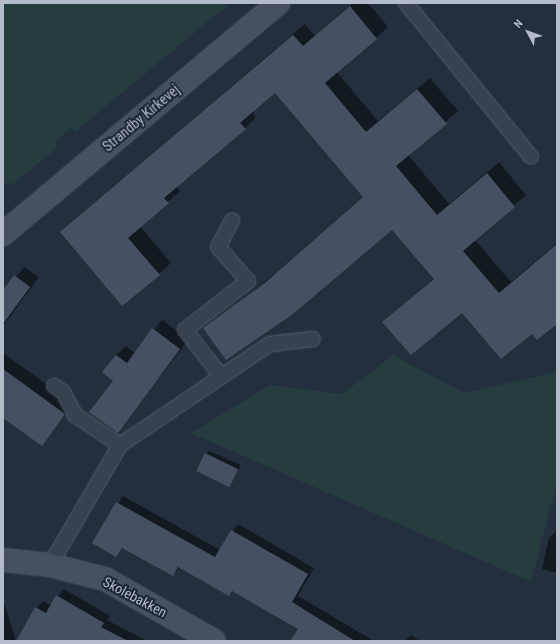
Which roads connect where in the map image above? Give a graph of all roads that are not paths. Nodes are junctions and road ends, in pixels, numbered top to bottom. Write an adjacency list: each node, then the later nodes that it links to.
1 (278, 3): 5 (street, Strandby Kirkevej)
2 (406, 3): 3 (lane)
3 (531, 157)
4 (232, 221): 7 (lane)
5 (3, 234)
6 (313, 339): 7 (lane)
7 (221, 376): 9 (lane)
8 (54, 386): 9 (lane)
9 (120, 445): 11 (lane)
10 (3, 560): 11 (street, Skolebakken)
11 (50, 565): 12 (street, Skolebakken)
12 (214, 641)

